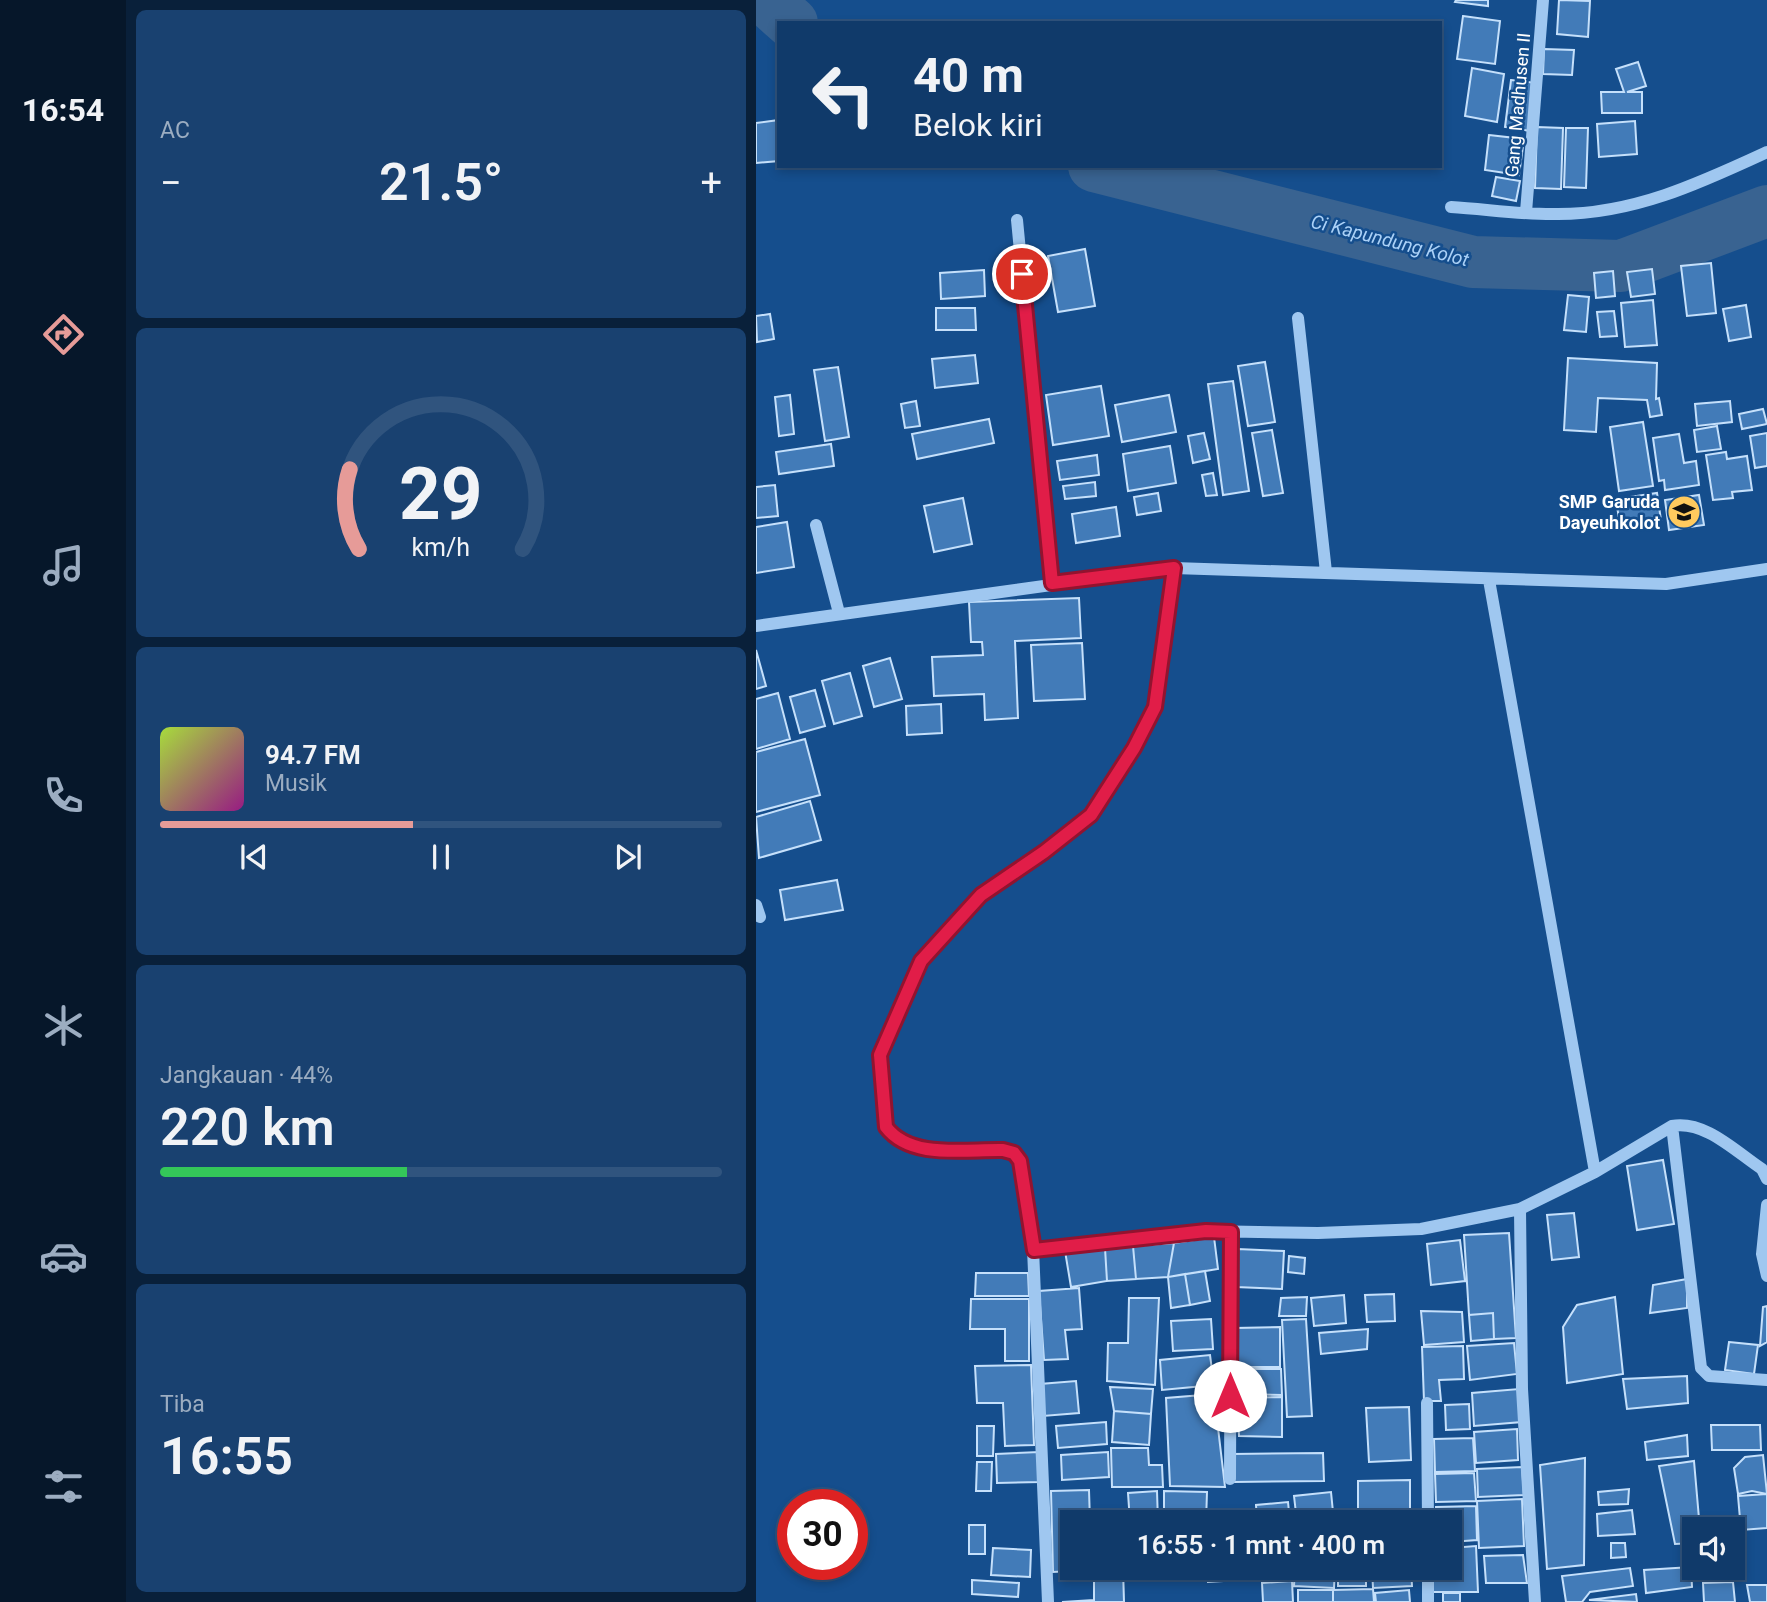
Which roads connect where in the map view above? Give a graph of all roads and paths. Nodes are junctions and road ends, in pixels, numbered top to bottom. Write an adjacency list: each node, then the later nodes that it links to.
1 (1544, 0): 4 (street, Gang Madhusen II)
2 (1767, 152): 4 (street)
3 (1451, 207): 4 (street)
4 (1526, 212)
5 (1017, 220): 12 (street)
6 (1298, 318): 10 (street)
7 (816, 525): 13 (street)
8 (1174, 568): 10 (street); 12 (street); 21 (street)
9 (1767, 569): 11 (street)
10 (1326, 572): 11 (street)
11 (1489, 580): 16 (street)
12 (1052, 583): 13 (street)
13 (839, 613): 14 (street)
14 (756, 626)
15 (1672, 1126): 16 (street); 17 (street); 23 (street)
16 (1595, 1172): 19 (street)
17 (1767, 1180)
18 (1767, 1205): 22 (street)
19 (1520, 1209): 20 (street); 30 (street)
20 (1231, 1232): 21 (street); 25 (street)
21 (1034, 1250): 28 (street)
22 (1767, 1276)
23 (1767, 1380)
24 (1427, 1403): 26 (street)
25 (1230, 1479)
26 (1428, 1510)
27 (1428, 1580): 29 (street)
28 (1048, 1602)
29 (1428, 1602)
30 (1535, 1602)

